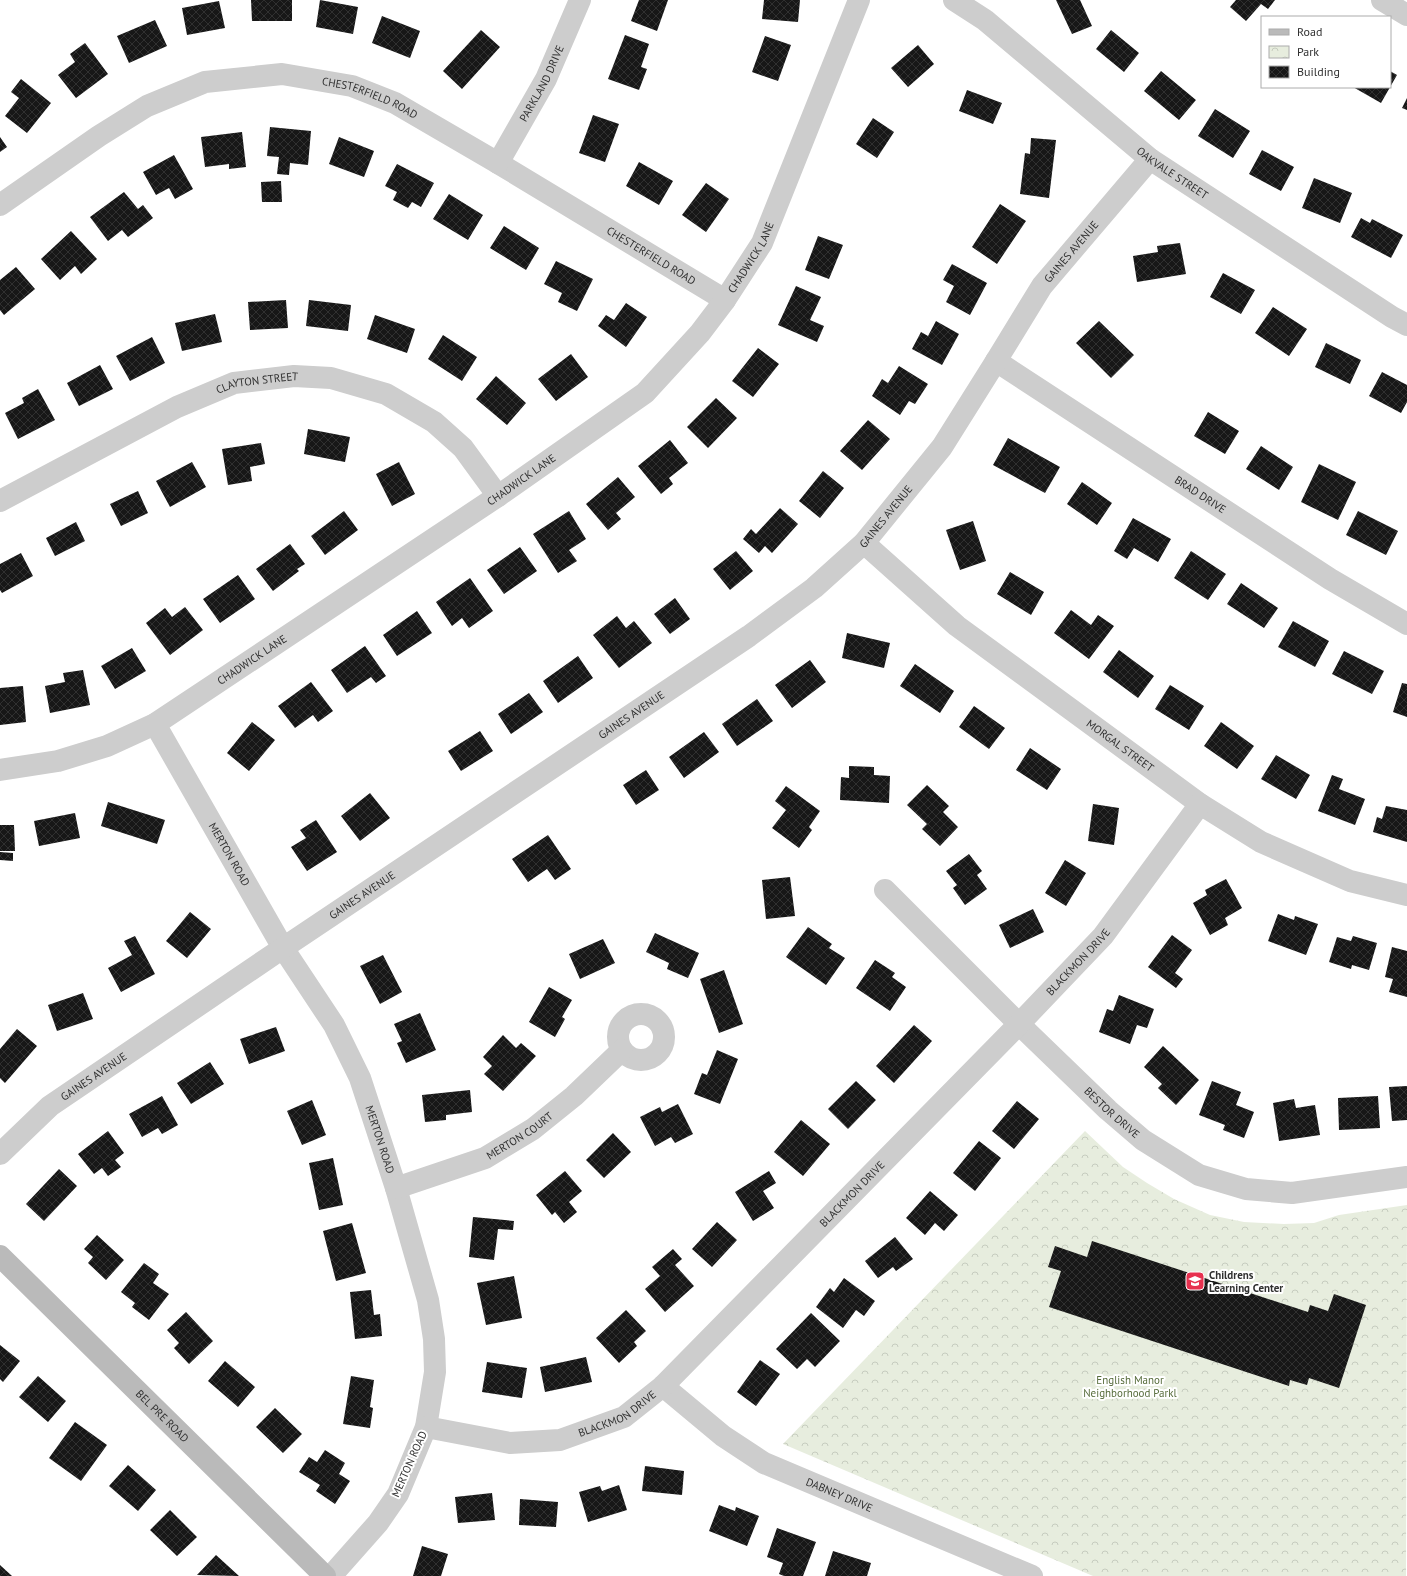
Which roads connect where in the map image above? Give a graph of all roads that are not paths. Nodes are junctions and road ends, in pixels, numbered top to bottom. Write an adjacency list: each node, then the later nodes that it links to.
1 (580, 0): 7 (street, PARKLAND DRIVE)
2 (859, 0): 9 (street, CHADWICK LANE)
3 (954, 0): 6 (street, OAKVALE STREET)
4 (1382, 0): 5 (street)
5 (1407, 15)
6 (1150, 159): 10 (street, OAKVALE STREET); 11 (street, GAINES AVENUE)
7 (498, 163): 8 (street, CHESTERFIELD ROAD); 9 (street, CHESTERFIELD ROAD)
8 (0, 205)
9 (725, 300): 12 (street, CHADWICK LANE)
10 (1407, 325)
11 (996, 362): 14 (street, GAINES AVENUE); 15 (street, BRAD DRIVE)
12 (498, 496): 13 (street, CLAYTON STREET); 16 (street, CHADWICK LANE)
13 (0, 501)
14 (864, 543): 18 (street, MORGAL STREET); 21 (street, GAINES AVENUE)
15 (1407, 624)
16 (155, 724): 17 (street, CHADWICK LANE); 21 (street, MERTON ROAD)
17 (0, 770)
18 (1200, 804): 20 (street, MORGAL STREET); 22 (street, BLACKMON DRIVE)
19 (885, 890): 22 (street, BESTOR DRIVE)
20 (1407, 895)
21 (283, 948): 24 (street, GAINES AVENUE); 26 (street, MERTON ROAD)
22 (1019, 1024): 25 (street, BESTOR DRIVE); 28 (street, BLACKMON DRIVE)
23 (622, 1050): 26 (street, MERTON COURT)
24 (0, 1154)
25 (1407, 1177)
26 (396, 1188): 29 (street, MERTON ROAD)
27 (0, 1256): 30 (main road, BEL PRE ROAD)
28 (663, 1386): 29 (street, BLACKMON DRIVE); 32 (street, DABNEY DRIVE)
29 (426, 1428): 31 (street, MERTON ROAD)
30 (325, 1576)
31 (331, 1576)
32 (1032, 1576)

